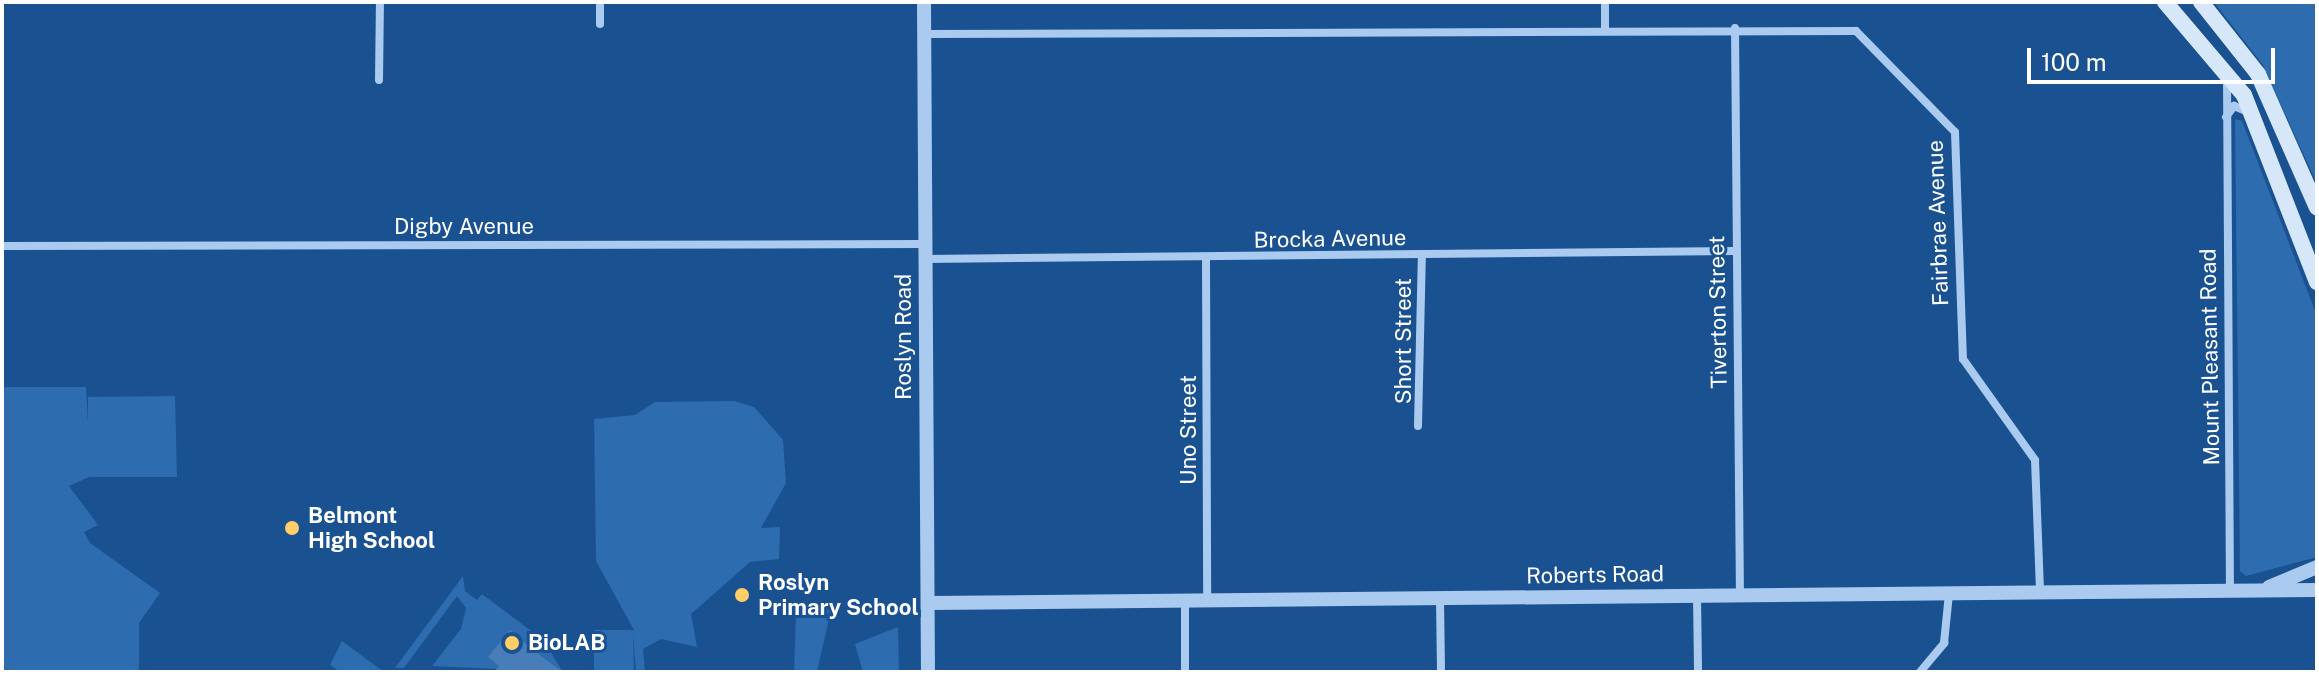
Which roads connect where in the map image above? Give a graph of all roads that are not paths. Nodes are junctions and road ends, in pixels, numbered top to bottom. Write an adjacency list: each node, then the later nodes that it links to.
1 (380, 2): 12 (street)
2 (600, 2): 7 (street)
3 (924, 2): 10 (street, Roslyn Road)
4 (1605, 2): 9 (street)
5 (2165, 2): 11 (main road)
6 (2201, 2): 15 (main road)
7 (600, 24)
8 (1735, 28): 9 (street, Fairbrae Avenue); 18 (street, Tiverton Street); 27 (street, Fairbrae Avenue)
9 (1605, 29): 10 (street, Fairbrae Avenue)
10 (924, 34): 17 (street, Roslyn Road)
11 (2225, 65): 13 (main road); 14 (street, Mount Pleasant Road)
12 (379, 80)
13 (2254, 118): 14 (street); 21 (main road)
14 (2225, 122): 26 (street, Mount Pleasant Road)
15 (2317, 208)
16 (2, 246): 17 (street, Digby Avenue)
17 (925, 251): 20 (street, Brocka Avenue); 34 (street, Roslyn Road)
18 (1735, 251): 19 (street, Brocka Avenue); 30 (street, Tiverton Street)
19 (1422, 255): 20 (street, Brocka Avenue); 22 (street, Short Street)
20 (1206, 258): 33 (street, Uno Street)
21 (2317, 282)
22 (1418, 426)
23 (2317, 567): 24 (street, Roberts Road)
24 (2262, 590): 25 (street, Roberts Road); 26 (street, Roberts Road)
25 (2316, 590)
26 (2230, 591): 27 (street, Roberts Road)
27 (2040, 593): 28 (street, Roberts Road)
28 (1949, 594): 30 (street, Roberts Road); 39 (street)
29 (1697, 596): 30 (street, Roberts Road); 31 (street, Roberts Road); 38 (street)
30 (1740, 596)
31 (1440, 599): 33 (street, Roberts Road); 37 (street)
32 (1185, 601): 33 (street, Roberts Road); 34 (street, Roberts Road); 36 (street)
33 (1207, 601)
34 (928, 603): 35 (street, Roslyn Road)
35 (928, 672)
36 (1185, 672)
37 (1441, 672)
38 (1698, 672)
39 (1920, 672)

